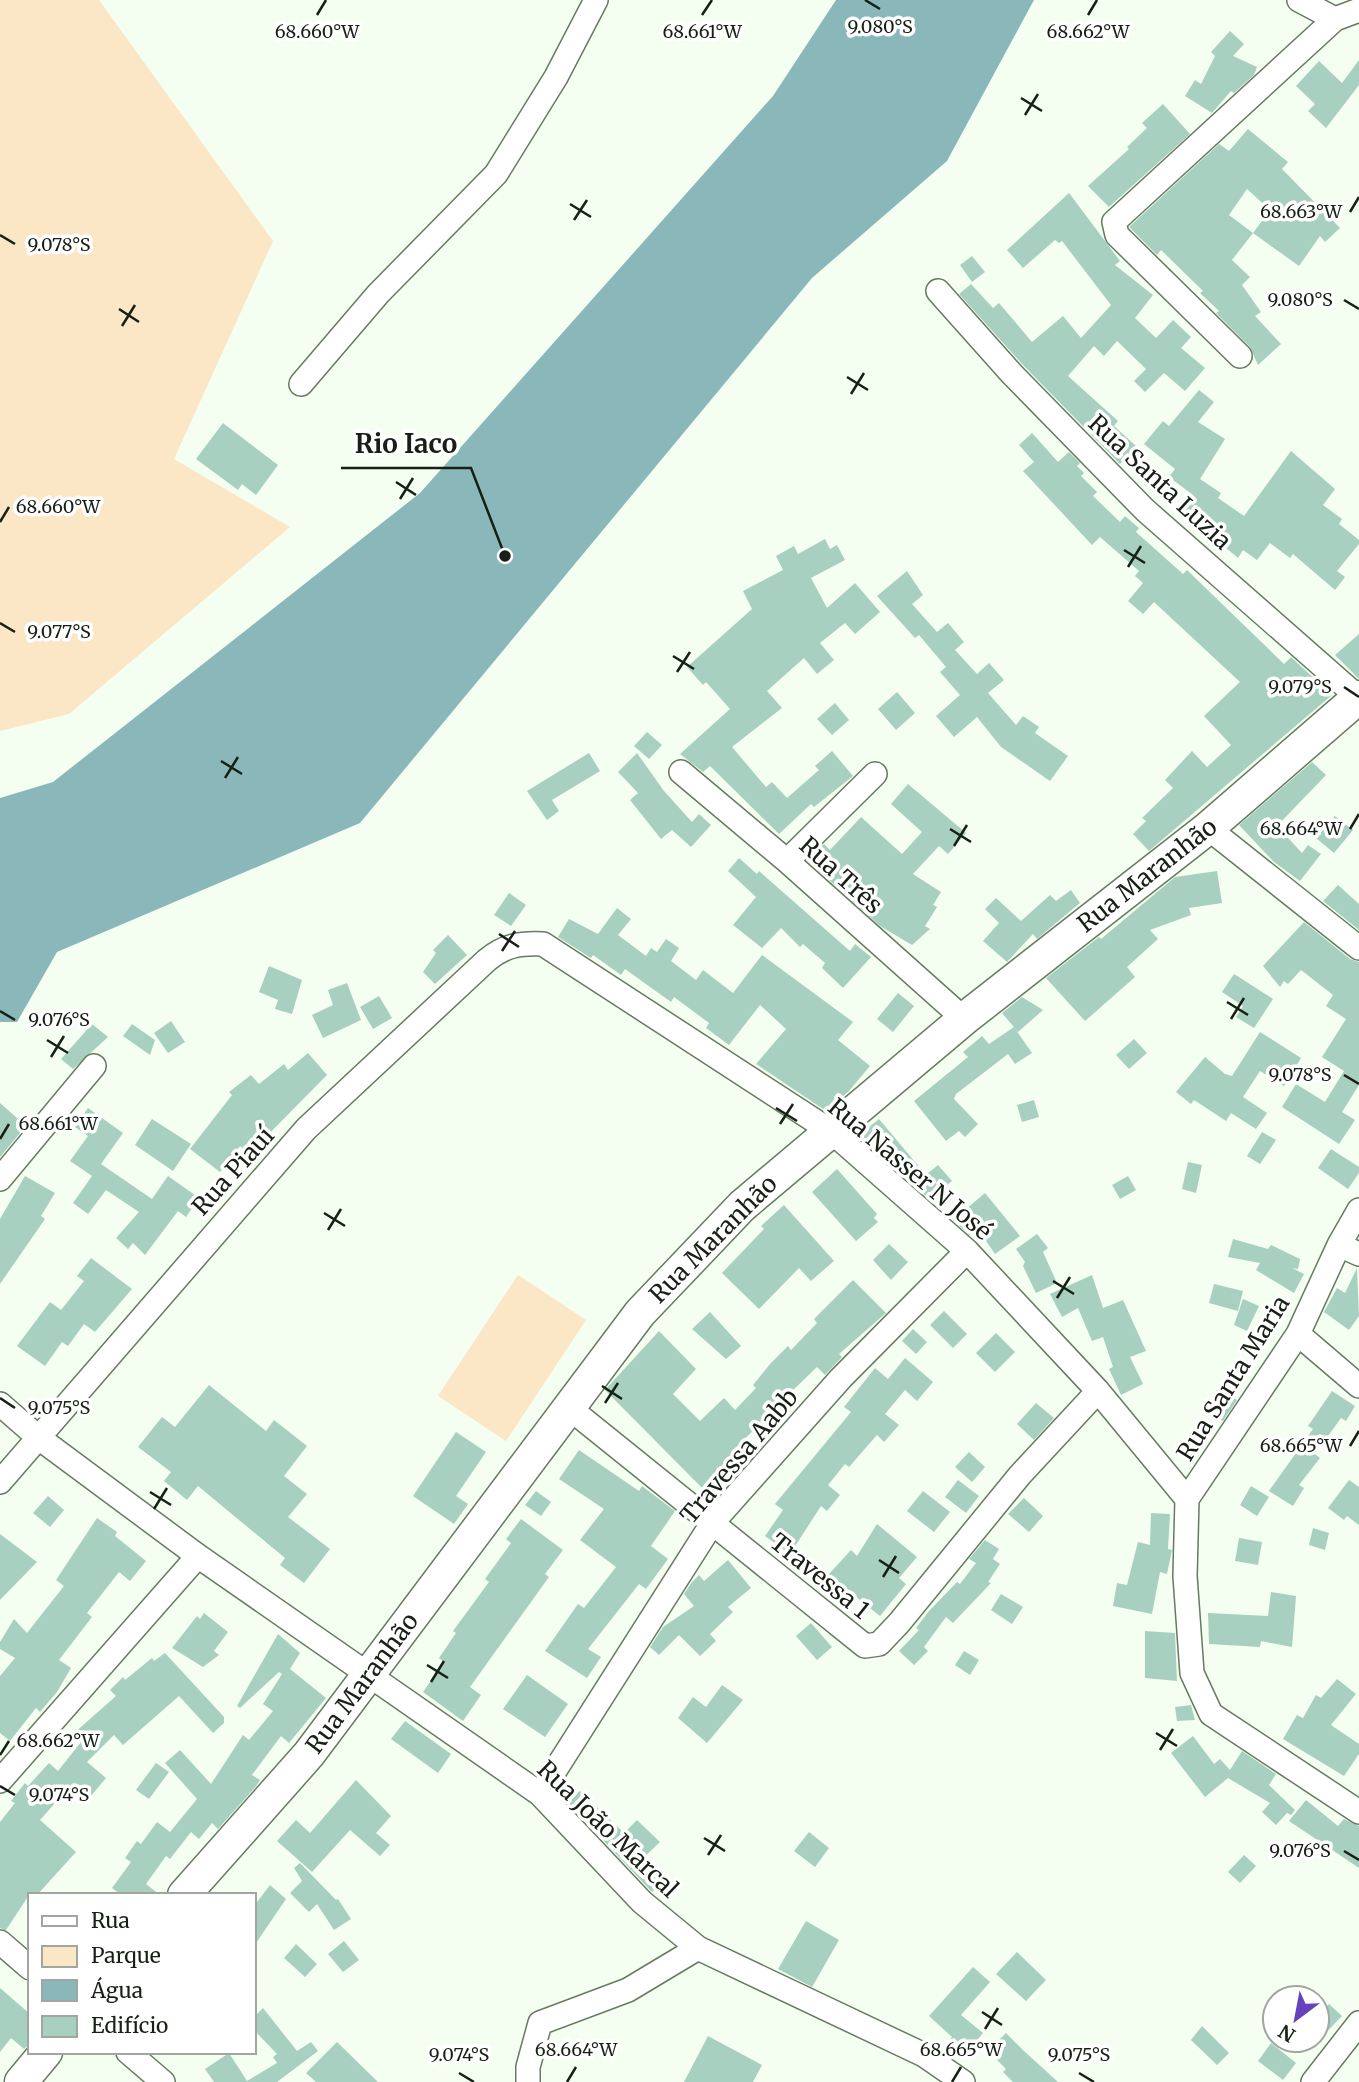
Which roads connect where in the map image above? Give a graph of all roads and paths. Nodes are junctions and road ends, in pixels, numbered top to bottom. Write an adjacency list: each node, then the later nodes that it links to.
1 (596, 0): 7 (street)
2 (1299, 0): 4 (street)
3 (1359, 10): 4 (street)
4 (1335, 19): 6 (street)
5 (938, 291): 8 (street, Rua Santa Luzia)
6 (1240, 356)
7 (302, 384)
8 (1359, 698): 11 (street, Rua Maranhão)
9 (681, 772): 12 (street, Rua Três)
10 (876, 774): 12 (street)
11 (1208, 828): 14 (street); 15 (street, Rua Maranhão)
12 (787, 861): 15 (street, Rua Três)
13 (543, 944): 17 (street, Rua Nasser N José); 27 (street, Rua Piauí)
14 (1359, 948)
15 (964, 1019): 17 (street, Rua Maranhão)
16 (94, 1066): 18 (street)
17 (832, 1132): 21 (street, Rua Nasser N José); 26 (street, Rua Maranhão)
18 (0, 1179)
19 (1359, 1210): 20 (street, Rua Santa Maria)
20 (1349, 1250): 22 (street, Rua Santa Maria)
21 (967, 1251): 24 (street, Rua Nasser N José); 30 (street, Travessa Aabb)
22 (1298, 1334): 23 (street); 29 (street, Rua Santa Maria)
23 (1359, 1386)
24 (1098, 1391): 29 (street, Rua Nasser N José); 30 (street, Travessa 1)
25 (0, 1404): 27 (street, Rua João Marcal)
26 (568, 1407): 30 (street, Travessa 1); 32 (street, Rua Maranhão)
27 (39, 1438): 28 (street, Rua Piauí); 31 (street, Rua João Marcal)
28 (0, 1482)
29 (1187, 1499): 35 (street)
30 (713, 1522): 34 (street, Travessa Aabb)
31 (198, 1556): 32 (street, Rua João Marcal); 33 (street)
32 (366, 1675): 34 (street, Rua João Marcal); 36 (street, Rua Maranhão)
33 (0, 1781)
34 (540, 1794): 38 (street, Rua João Marcal)
35 (1359, 1812)
36 (186, 1893)
37 (0, 1942): 39 (street)
38 (698, 1948): 45 (street); 46 (street, Rua João Marcal)
39 (28, 1966)
40 (1359, 2023): 47 (street)
41 (45, 2054): 43 (street)
42 (130, 2054): 44 (street)
43 (21, 2082)
44 (163, 2082)
45 (528, 2082)
46 (963, 2082)
47 (1313, 2082)

